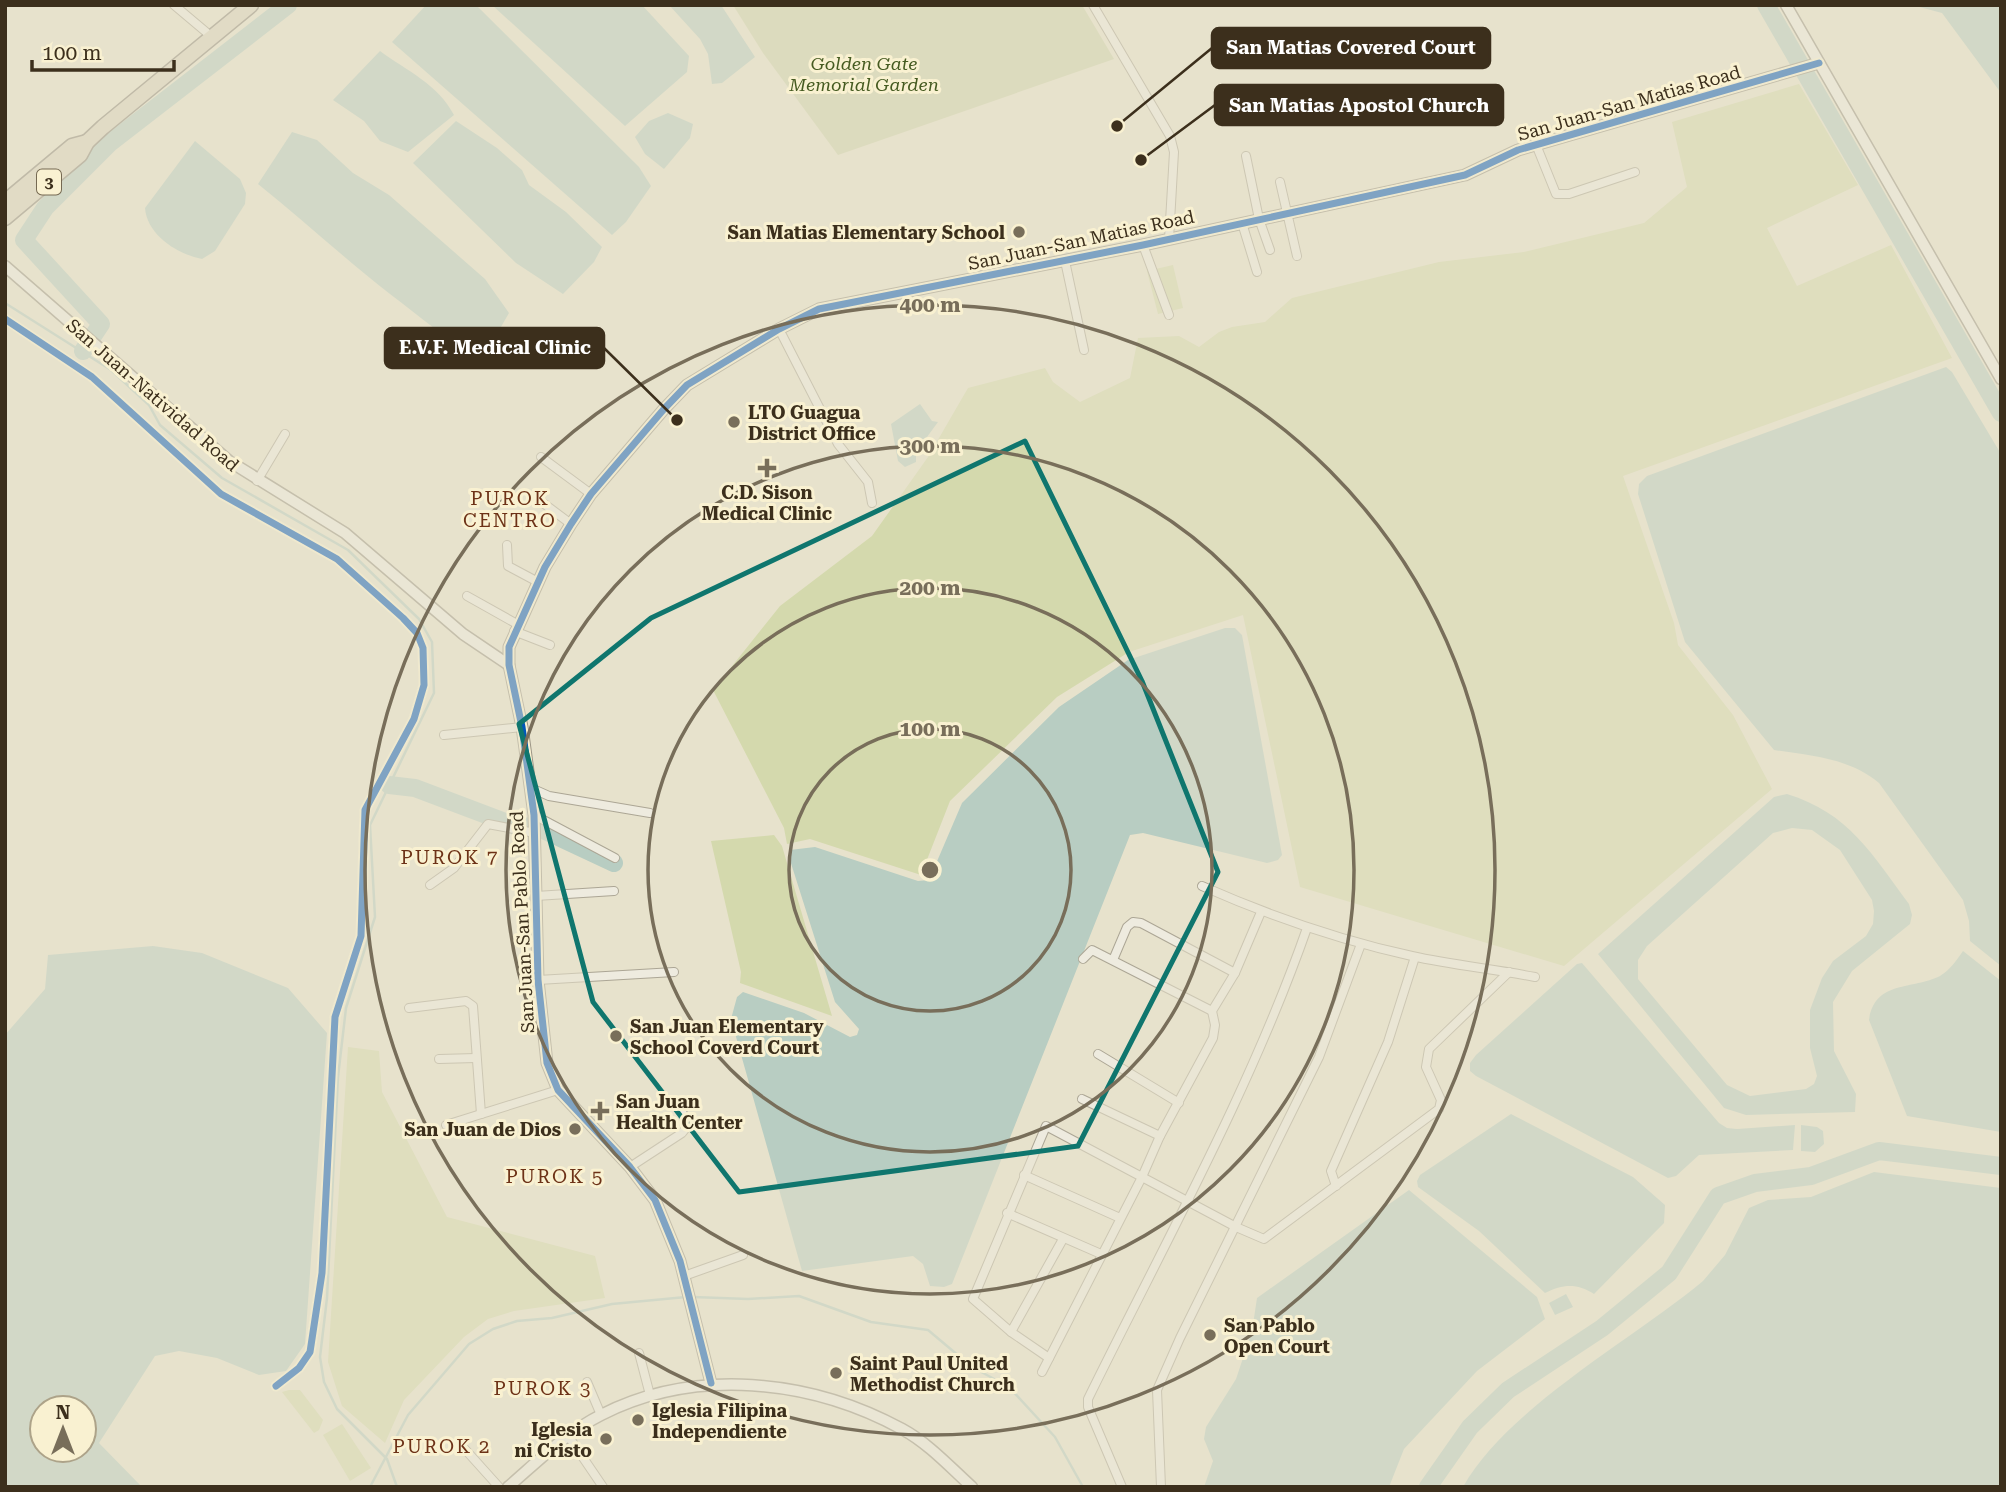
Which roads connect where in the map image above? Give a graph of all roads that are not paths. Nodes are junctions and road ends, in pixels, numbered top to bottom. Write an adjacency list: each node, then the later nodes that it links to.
1 (174, 5): 5 (street)
2 (251, 5): 5 (highway, 3)
3 (1093, 5): 17 (street)
4 (1786, 5): 6 (street)
5 (212, 37): 7 (highway, 3)
6 (1814, 65): 8 (street, San Juan-San Matias Road); 28 (street)
7 (87, 142): 12 (highway, 3); 14 (highway, 3)
8 (1537, 147): 10 (street); 13 (street, San Juan-San Matias Road)
9 (1246, 156): 15 (street)
10 (1634, 172)
11 (1280, 182): 13 (street)
12 (5, 201)
13 (1287, 213): 15 (street, San Juan-San Matias Road); 20 (street)
14 (5, 218)
15 (1259, 219): 16 (street, San Juan-San Matias Road); 19 (street)
16 (1242, 223): 17 (street, San Juan-San Matias Road); 23 (street)
17 (1169, 239): 18 (street, San Juan-San Matias Road)
18 (1143, 245): 21 (street, San Juan-San Matias Road); 24 (street)
19 (1270, 250)
20 (1297, 256)
21 (1065, 261): 26 (street, San Juan-San Matias Road); 27 (street)
22 (5, 266): 31 (street, San Juan-Natividad Road)
23 (1257, 272)
24 (1169, 315)
25 (5, 319): 93 (street)
26 (779, 329): 32 (street, San Juan-San Matias Road); 34 (street)
27 (1084, 351)
28 (2001, 379)
29 (285, 434): 31 (street)
30 (541, 457): 32 (street)
31 (257, 481): 41 (street, San Juan-Natividad Road)
32 (591, 494): 35 (street, San Juan-San Matias Road)
33 (543, 503): 35 (street)
34 (872, 503)
35 (571, 524): 37 (street, San Juan-San Matias Road)
36 (507, 545): 37 (street)
37 (538, 582): 39 (street, San Juan-San Matias Road)
38 (467, 596): 39 (street)
39 (515, 628): 40 (street); 41 (street, San Juan-San Matias Road)
40 (550, 645)
41 (509, 666): 42 (street, San Juan-San Pablo Road)
42 (522, 727): 43 (street); 44 (street, San Juan-San Pablo Road)
43 (444, 735)
44 (531, 788): 45 (street); 46 (street, San Juan-San Pablo Road)
45 (650, 813)
46 (534, 824): 47 (street); 48 (street); 51 (street, San Juan-San Pablo Road)
47 (615, 859)
48 (430, 885)
49 (1202, 886): 52 (street)
50 (614, 891): 51 (street)
51 (536, 895): 62 (street, San Juan-San Pablo Road)
52 (1261, 912): 53 (street); 60 (street)
53 (1307, 928): 54 (street); 79 (street)
54 (1361, 944): 55 (street); 82 (street)
55 (1415, 957): 59 (street); 78 (street)
56 (1083, 959): 57 (street)
57 (1113, 960): 60 (street); 64 (street)
58 (674, 972): 62 (street)
59 (1509, 972): 61 (street); 78 (street)
60 (1235, 973): 64 (street)
61 (1535, 977)
62 (538, 980): 68 (street, San Juan-San Pablo Road)
63 (409, 1008): 67 (street)
64 (1212, 1011): 70 (street)
65 (1098, 1054): 70 (street)
66 (439, 1059): 67 (street)
67 (476, 1059): 72 (street)
68 (558, 1090): 72 (street); 75 (street, San Juan-San Pablo Road)
69 (1082, 1099): 74 (street)
70 (1179, 1103): 74 (street)
71 (682, 1110): 75 (street)
72 (481, 1114): 73 (street)
73 (446, 1125)
74 (1160, 1136): 77 (street)
75 (630, 1167): 86 (street, San Juan-San Pablo Road)
76 (1024, 1175): 77 (street); 80 (street); 81 (street)
77 (1142, 1177): 79 (street); 81 (street)
78 (1336, 1186): 82 (street)
79 (1186, 1201): 82 (street); 102 (street)
80 (1007, 1213): 83 (street); 87 (street)
81 (1120, 1218): 84 (street)
82 (1237, 1227): 103 (street)
83 (1063, 1239): 84 (street); 87 (street)
84 (1101, 1254): 89 (street)
85 (743, 1255): 86 (street)
86 (684, 1276): 92 (street, San Juan-San Pablo Road)
87 (1011, 1332): 89 (street)
88 (639, 1353): 94 (street)
89 (1049, 1358): 90 (street)
90 (1042, 1373)
91 (587, 1382): 95 (street)
92 (710, 1383): 94 (street); 101 (street)
93 (276, 1386)
94 (650, 1395): 95 (street)
95 (601, 1415): 96 (street)
96 (569, 1437): 99 (street); 100 (street)
97 (463, 1447): 98 (street)
98 (499, 1487)
99 (508, 1487)
100 (603, 1487)
101 (972, 1487)
102 (1122, 1487)
103 (1161, 1487)

